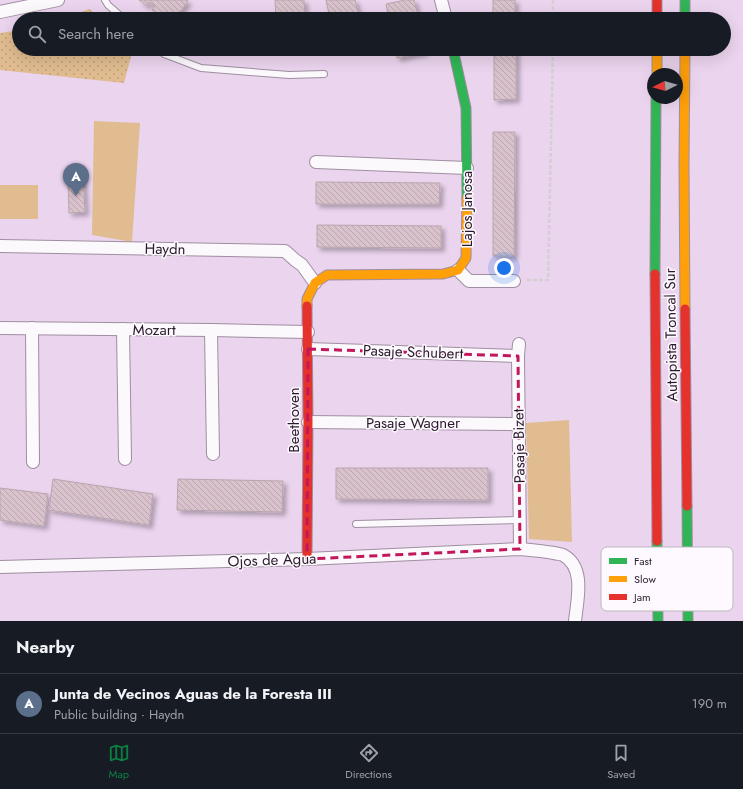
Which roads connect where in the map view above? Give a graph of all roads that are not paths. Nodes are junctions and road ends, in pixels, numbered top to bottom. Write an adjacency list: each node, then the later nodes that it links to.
1 (58, 0): 6 (street)
2 (105, 0): 7 (lane)
3 (441, 0): 8 (street)
4 (657, 0): 9 (main road)
5 (685, 0): 10 (main road)
6 (0, 12)
7 (116, 12)
8 (444, 12)
9 (657, 12)
10 (685, 12)
11 (169, 56): 16 (lane)
12 (455, 56): 19 (main road, Lajos Janosa)
13 (657, 56): 15 (main road)
14 (685, 56): 40 (main road, Autopista Troncal Sur)
15 (657, 68)
16 (324, 74)
17 (656, 104): 39 (main road, Autopista Troncal Sur)
18 (316, 162): 19 (street)
19 (467, 168): 21 (main road, Lajos Janosa)
20 (0, 246): 23 (street, Haydn)
21 (458, 270): 22 (street); 23 (main road)
22 (514, 280)
23 (315, 283): 28 (main road, Beethoven)
24 (0, 328): 25 (street, Mozart)
25 (32, 328): 26 (street, Mozart); 36 (street)
26 (123, 329): 27 (street, Mozart); 35 (street)
27 (211, 330): 28 (street, Mozart); 34 (street)
28 (308, 332): 30 (main road, Beethoven)
29 (519, 344): 31 (street, Pasaje Bizet)
30 (308, 349): 31 (street, Pasaje Schubert); 32 (main road, Beethoven)
31 (518, 356): 33 (street, Pasaje Bizet)
32 (308, 422): 33 (street, Pasaje Wagner); 42 (main road, Beethoven)
33 (518, 424): 37 (street, Pasaje Bizet)
34 (213, 454)
35 (125, 460)
36 (33, 462)
37 (519, 520): 38 (lane); 41 (street, Pasaje Bizet)
38 (356, 524)
39 (657, 547)
40 (687, 547)
41 (520, 549): 42 (street, Ojos de Agua); 46 (street, Ojos de Agua)
42 (307, 559): 43 (street, Ojos de Agua)
43 (0, 568)
44 (658, 611): 47 (main road, Autopista Troncal Sur)
45 (688, 611): 48 (main road, Autopista Troncal Sur)
46 (575, 621)
47 (658, 621)
48 (688, 621)

